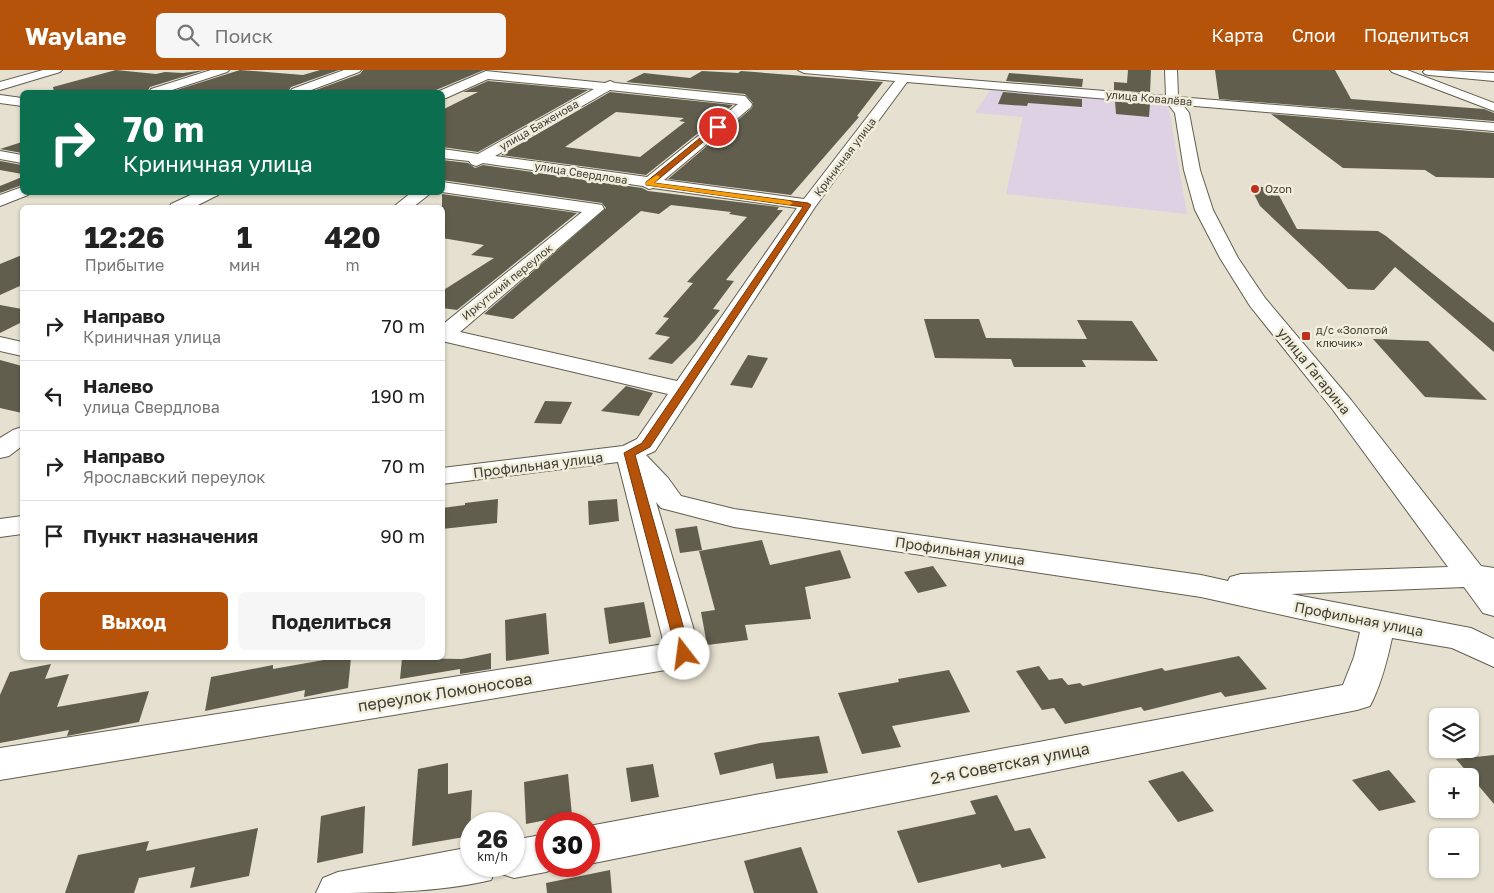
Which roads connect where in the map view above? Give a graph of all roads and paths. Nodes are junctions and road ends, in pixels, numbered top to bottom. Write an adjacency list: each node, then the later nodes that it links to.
1 (56, 70): 11 (street)
2 (223, 70): 13 (street)
3 (356, 70): 14 (street)
4 (804, 70): 7 (street, улица Ковалёва)
5 (1171, 70): 17 (street, улица Гагарина)
6 (1397, 70): 9 (street); 19 (street)
7 (861, 72): 10 (street, улица Ковалёва)
8 (628, 74): 12 (street, улица Баженова)
9 (1494, 77)
10 (904, 78): 17 (street, улица Ковалёва); 33 (street, Криничная улица)
11 (0, 86)
12 (607, 86): 15 (street); 23 (street, улица Баженова); 26 (street)
13 (161, 90)
14 (301, 90)
15 (445, 93)
16 (0, 100): 18 (street)
17 (1183, 101): 20 (street, улица Ковалёва); 45 (street, улица Гагарина)
18 (20, 102)
19 (1494, 107)
20 (1494, 127)
21 (445, 153): 23 (street, улица Свердлова)
22 (0, 155): 24 (street)
23 (481, 158): 25 (street, улица Баженова); 26 (street, улица Свердлова)
24 (20, 159)
25 (448, 179): 34 (street, Иркутский переулок)
26 (649, 184): 33 (street, улица Свердлова)
27 (20, 193): 30 (street)
28 (205, 195): 31 (street)
29 (420, 195): 32 (street)
30 (0, 201)
31 (184, 205)
32 (404, 205)
33 (808, 205): 38 (street, Криничная улица)
34 (445, 333)
35 (445, 335): 38 (street, Иркутский переулок)
36 (0, 344): 37 (street)
37 (20, 349)
38 (683, 390): 41 (street, Криничная улица)
39 (20, 436): 40 (street)
40 (0, 450)
41 (629, 453): 42 (street, Профильная улица); 46 (street, Профильная улица); 50 (street, переулок Ломоносова)
42 (449, 472)
43 (20, 526): 44 (street)
44 (0, 528)
45 (1483, 576): 46 (street); 47 (street, улица Гагарина)
46 (1201, 586): 48 (street, Профильная улица)
47 (1494, 605)
48 (1378, 624): 49 (street, Профильная улица); 51 (street, 2-я Советская улица)
49 (1494, 654)
50 (0, 764)
51 (600, 842)
52 (460, 869): 53 (street)
53 (338, 893)

